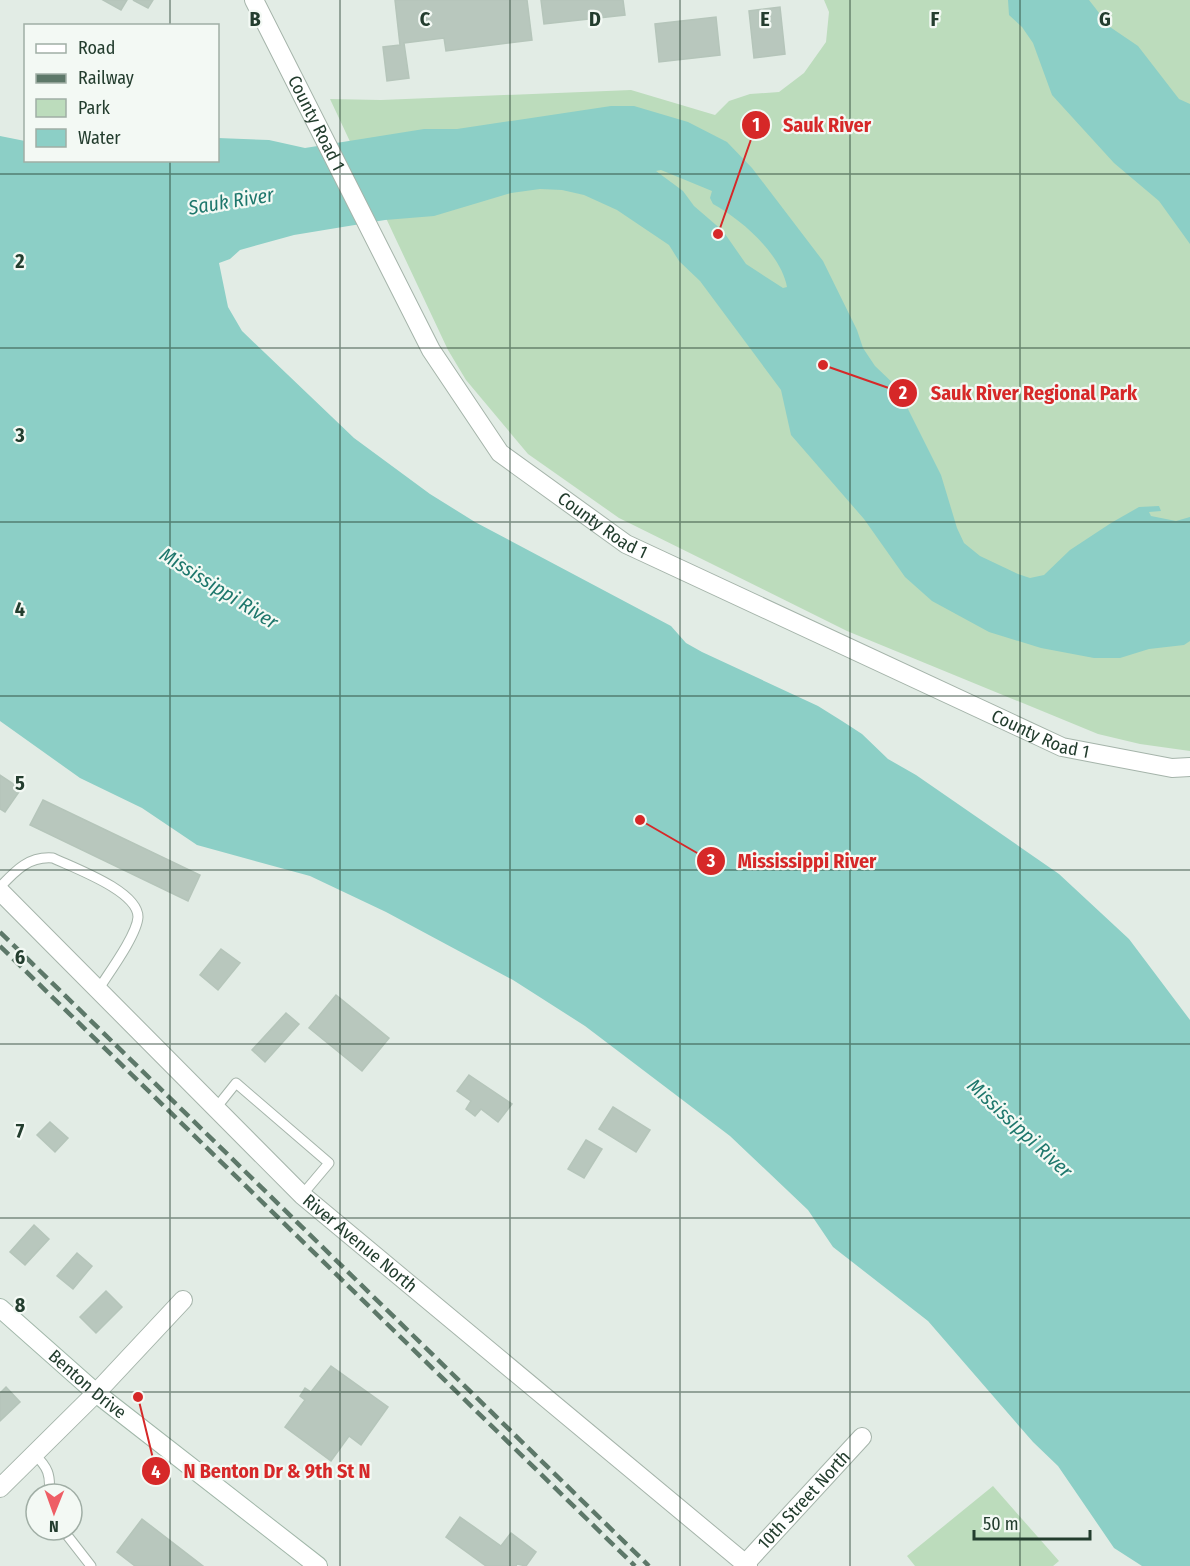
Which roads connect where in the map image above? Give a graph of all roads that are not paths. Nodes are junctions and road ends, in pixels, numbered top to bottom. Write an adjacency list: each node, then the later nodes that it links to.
1 (254, 0): 2 (street, County Road 1)
2 (1190, 767)
3 (0, 887): 5 (lane)
4 (0, 891): 5 (street, River Avenue North)
5 (98, 990): 6 (street, River Avenue North)
6 (216, 1108): 7 (street, River Avenue North); 7 (lane)
7 (302, 1195): 16 (street, River Avenue North)
8 (183, 1299): 10 (street)
9 (0, 1308): 10 (street, Benton Drive)
10 (96, 1393): 12 (street); 18 (street, Benton Drive)
11 (862, 1437): 16 (street, 10th Street North)
12 (34, 1454): 13 (lane); 14 (street)
13 (50, 1482)
14 (0, 1488)
15 (72, 1542): 17 (lane)
16 (747, 1565)
17 (91, 1566)
18 (318, 1566)

